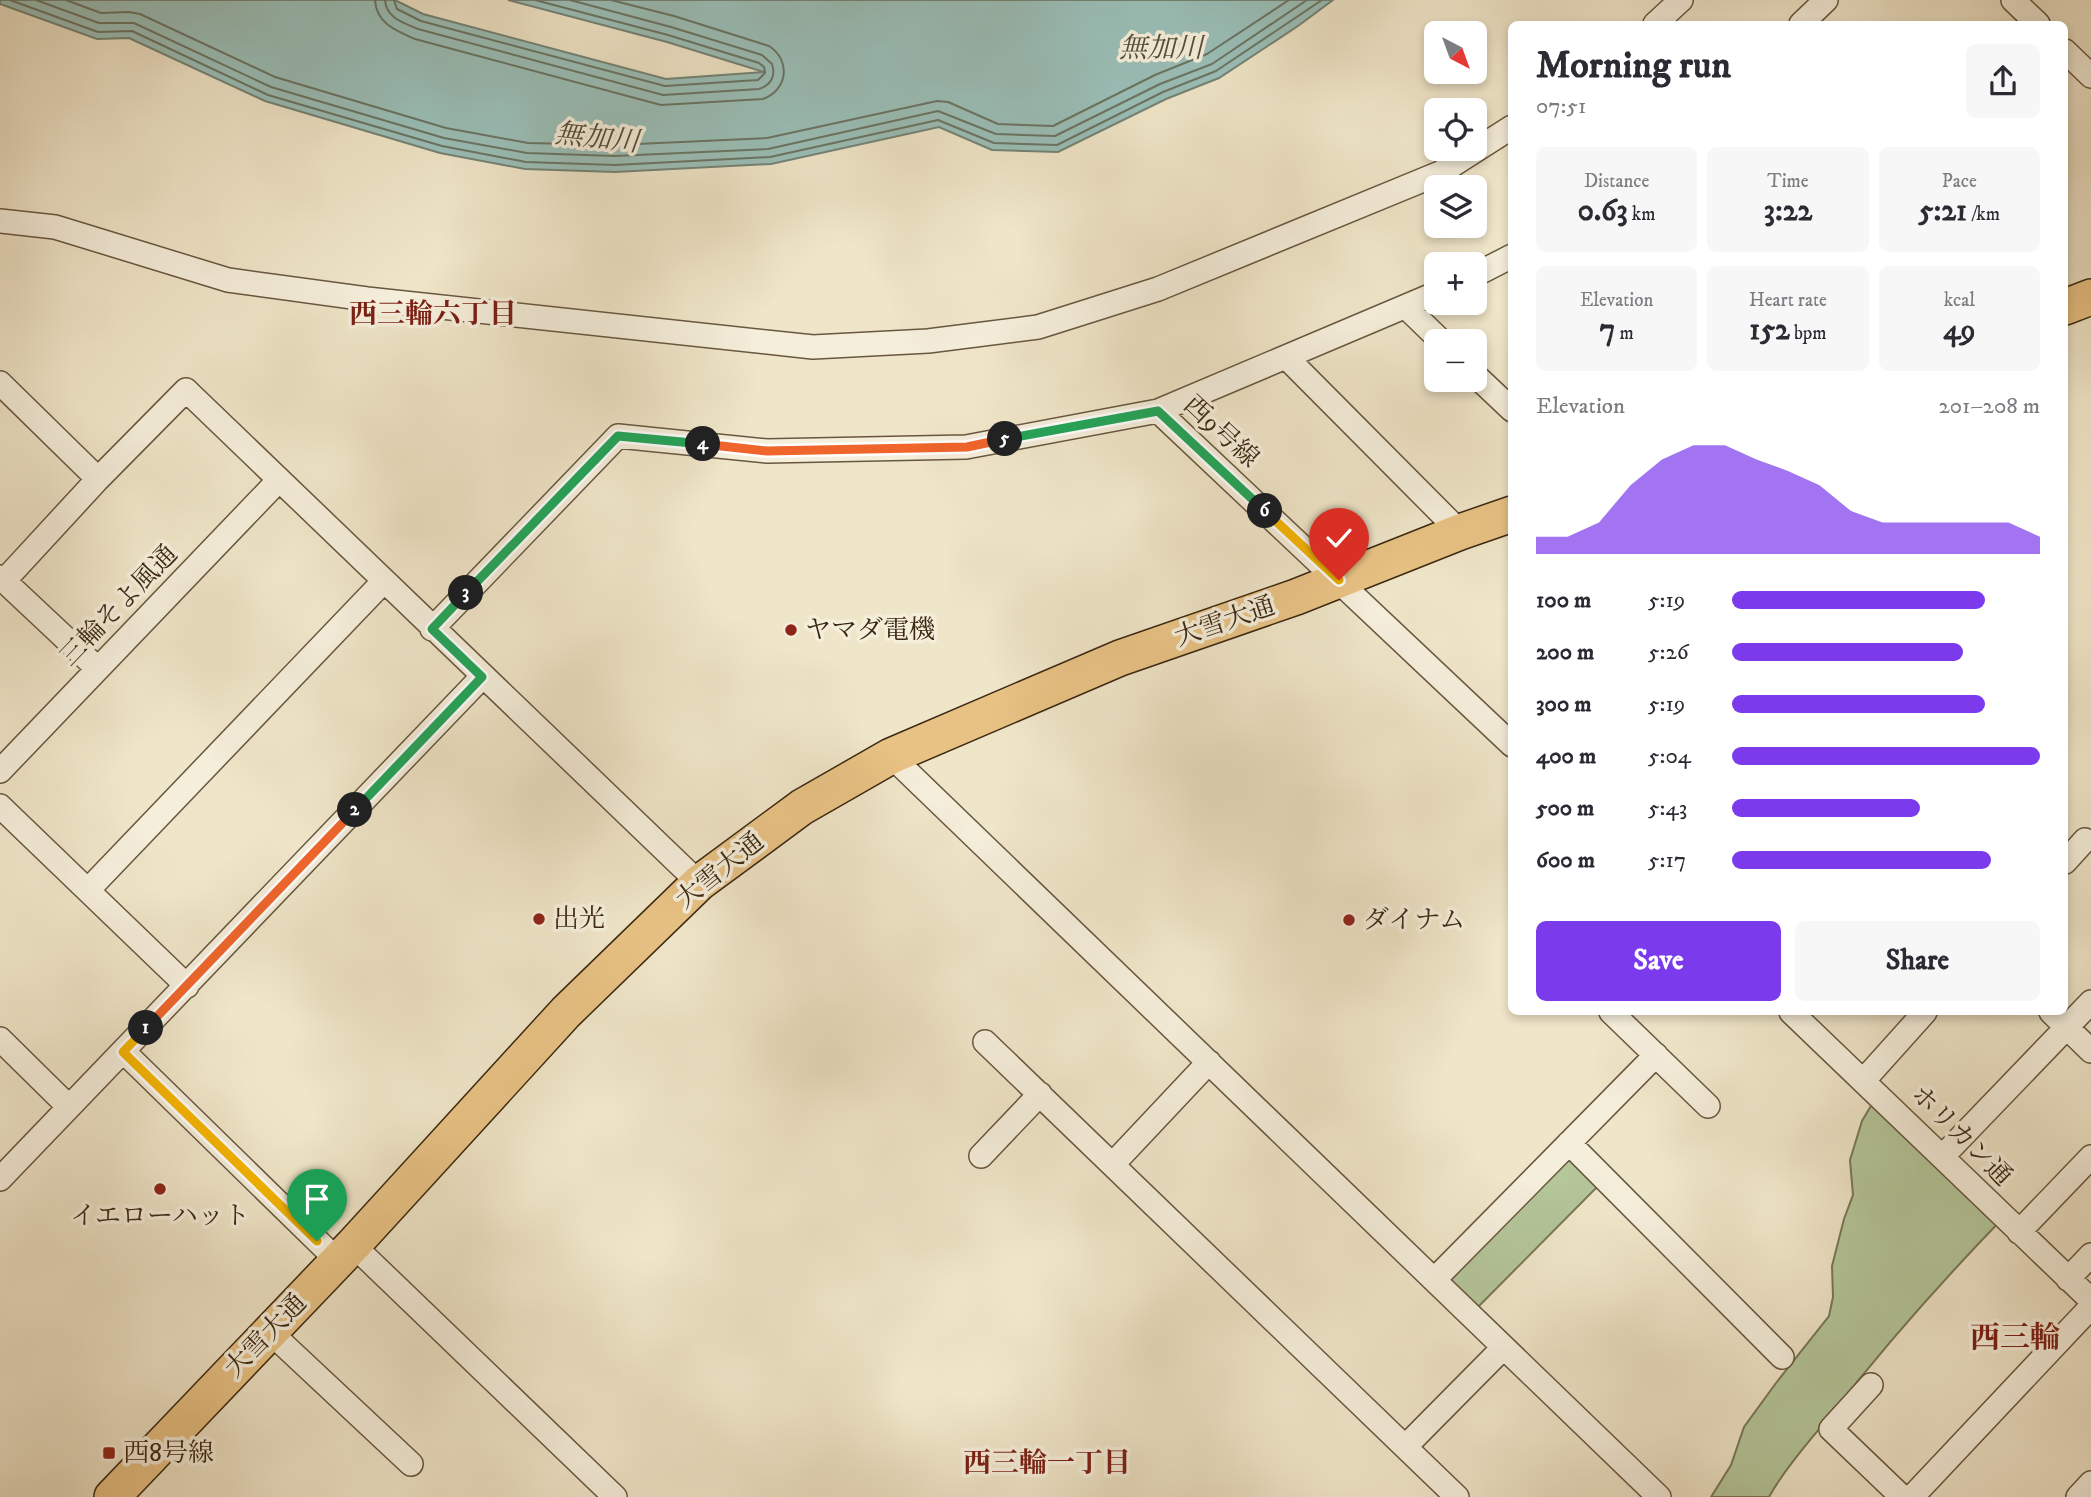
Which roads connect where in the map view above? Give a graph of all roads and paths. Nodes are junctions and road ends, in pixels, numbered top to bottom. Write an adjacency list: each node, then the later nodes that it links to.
1 (1681, 0): 4 (street)
2 (1826, 0): 5 (street)
3 (2013, 0): 6 (street)
4 (1658, 21)
5 (1804, 21)
6 (2035, 21)
7 (2068, 54): 8 (street)
8 (2091, 76)
9 (1508, 130): 10 (street)
10 (0, 221)
11 (1508, 258): 12 (street)
12 (1487, 269)
13 (2091, 297): 15 (highway)
14 (1424, 299): 16 (street)
15 (2068, 306)
16 (1406, 307): 17 (street); 18 (street)
17 (1429, 329)
18 (1286, 357): 22 (street); 26 (street)
19 (0, 383): 23 (street)
20 (1487, 386): 21 (street)
21 (1508, 406)
22 (1158, 411): 28 (street, 西9号線); 30 (street)
23 (98, 479): 24 (street); 27 (street)
24 (278, 481): 29 (street); 31 (street, 三輪そよ風通)
25 (1508, 515): 26 (highway, 大雪大通)
26 (1461, 532): 28 (highway, 大雪大通)
27 (2, 579): 31 (street)
28 (1339, 580): 33 (street); 34 (highway, 大雪大通)
29 (383, 582): 30 (street); 40 (street)
30 (432, 629): 32 (street)
31 (97, 668): 35 (street, 三輪そよ風通)
32 (482, 677): 39 (street); 41 (street)
33 (1508, 741)
34 (891, 756): 39 (highway, 大雪大通); 53 (street)
35 (0, 771)
36 (0, 806): 40 (street)
37 (2085, 841): 38 (street)
38 (2068, 859)
39 (699, 883): 65 (highway, 大雪大通)
40 (88, 890): 41 (street)
41 (187, 986): 51 (street)
42 (2091, 1002): 43 (street)
43 (2068, 1014)
44 (1614, 1015): 52 (street)
45 (1794, 1015): 54 (street, ホリカン通)
46 (1922, 1015): 54 (street)
47 (2059, 1019): 50 (street); 60 (street)
48 (0, 1039): 57 (street)
49 (985, 1042): 55 (street)
50 (2091, 1051)
51 (123, 1052): 57 (street); 65 (street)
52 (1656, 1055): 56 (street); 58 (street)
53 (1209, 1062): 62 (street); 67 (street)
54 (1864, 1080): 60 (street, ホリカン通)
55 (1040, 1094): 59 (street); 62 (street)
56 (1708, 1106)
57 (69, 1107): 63 (street)
58 (1569, 1143): 67 (street); 73 (street)
59 (981, 1156)
60 (1942, 1157): 64 (street, ホリカン通)
61 (2091, 1157): 64 (street)
62 (1113, 1164): 75 (street)
63 (0, 1179)
64 (2019, 1232): 68 (street, ホリカン通)
65 (345, 1253): 71 (highway, 大雪大通); 79 (street)
66 (2091, 1255): 68 (street)
67 (1435, 1279): 72 (street)
68 (2068, 1279): 69 (street, ホリカン通)
69 (2091, 1300)
70 (2091, 1307): 83 (street)
71 (270, 1332): 76 (street); 78 (highway, 大雪大通)
72 (1503, 1348): 75 (street); 81 (street)
73 (1782, 1357)
74 (1871, 1385): 82 (street)
75 (1406, 1446): 80 (street)
76 (411, 1464)
77 (2091, 1483): 84 (street)
78 (112, 1497)
79 (615, 1497)
80 (1457, 1497)
81 (1659, 1497)
82 (1902, 1497)
83 (1912, 1497)
84 (2078, 1497)

